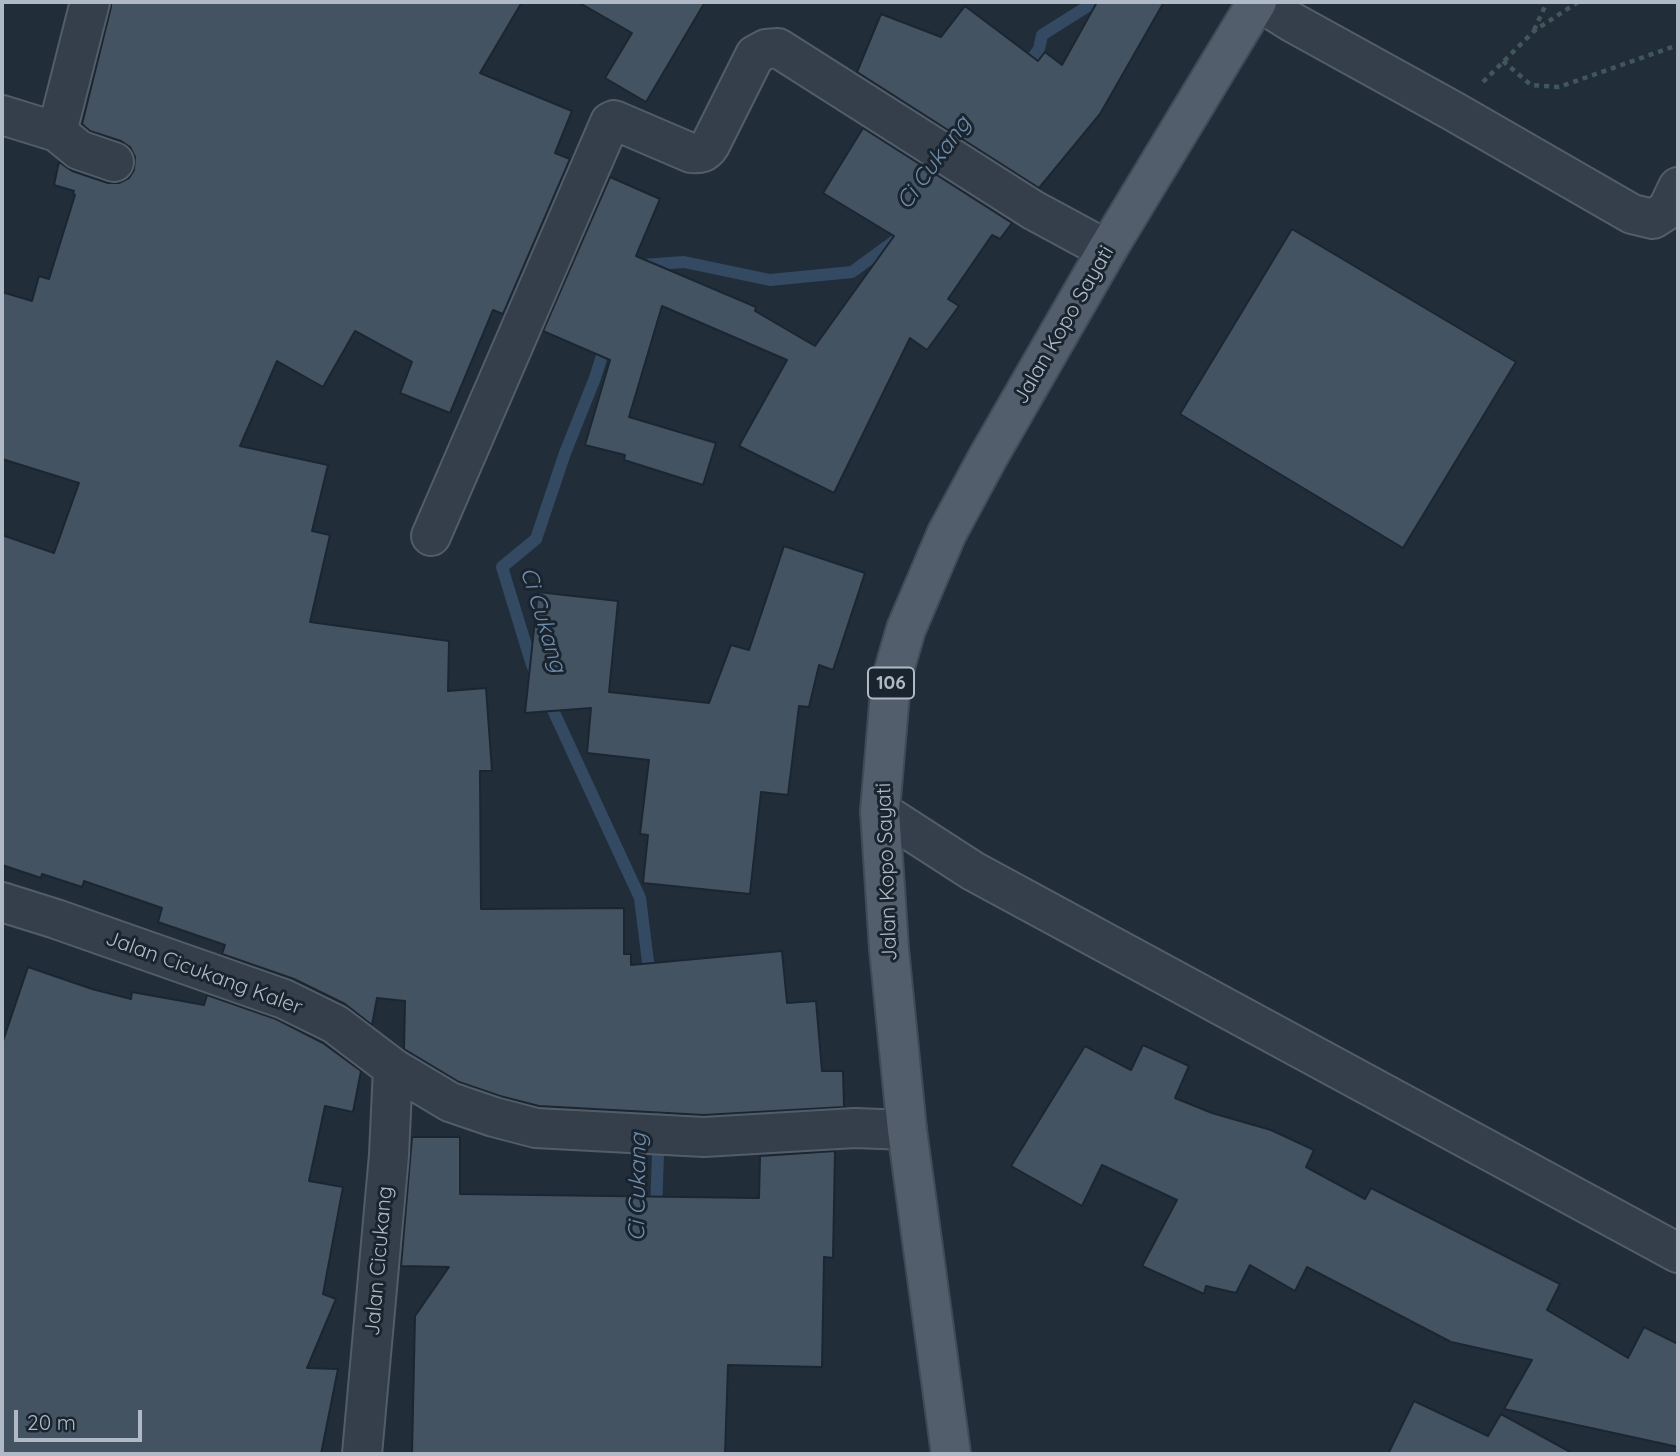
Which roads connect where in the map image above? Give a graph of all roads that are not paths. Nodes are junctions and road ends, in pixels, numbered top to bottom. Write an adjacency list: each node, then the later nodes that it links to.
1 (90, 2): 4 (street)
2 (1258, 2): 6 (street); 7 (main road, Jalan Kopo Sayati / 106)
3 (2, 115): 4 (street)
4 (57, 132): 5 (street)
5 (114, 162)
6 (1678, 187)
7 (1107, 250): 8 (street); 9 (main road, Jalan Kopo Sayati / 106)
8 (431, 537)
9 (880, 811): 12 (main road, Jalan Kopo Sayati / 106); 13 (street)
10 (2, 902): 11 (street, Jalan Cicukang Kaler)
11 (393, 1068): 12 (street, Jalan Cicukang Kaler); 14 (street, Jalan Cicukang)
12 (907, 1130): 15 (main road, Jalan Kopo Sayati / 106)
13 (1678, 1253)
14 (362, 1454)
15 (951, 1454)

